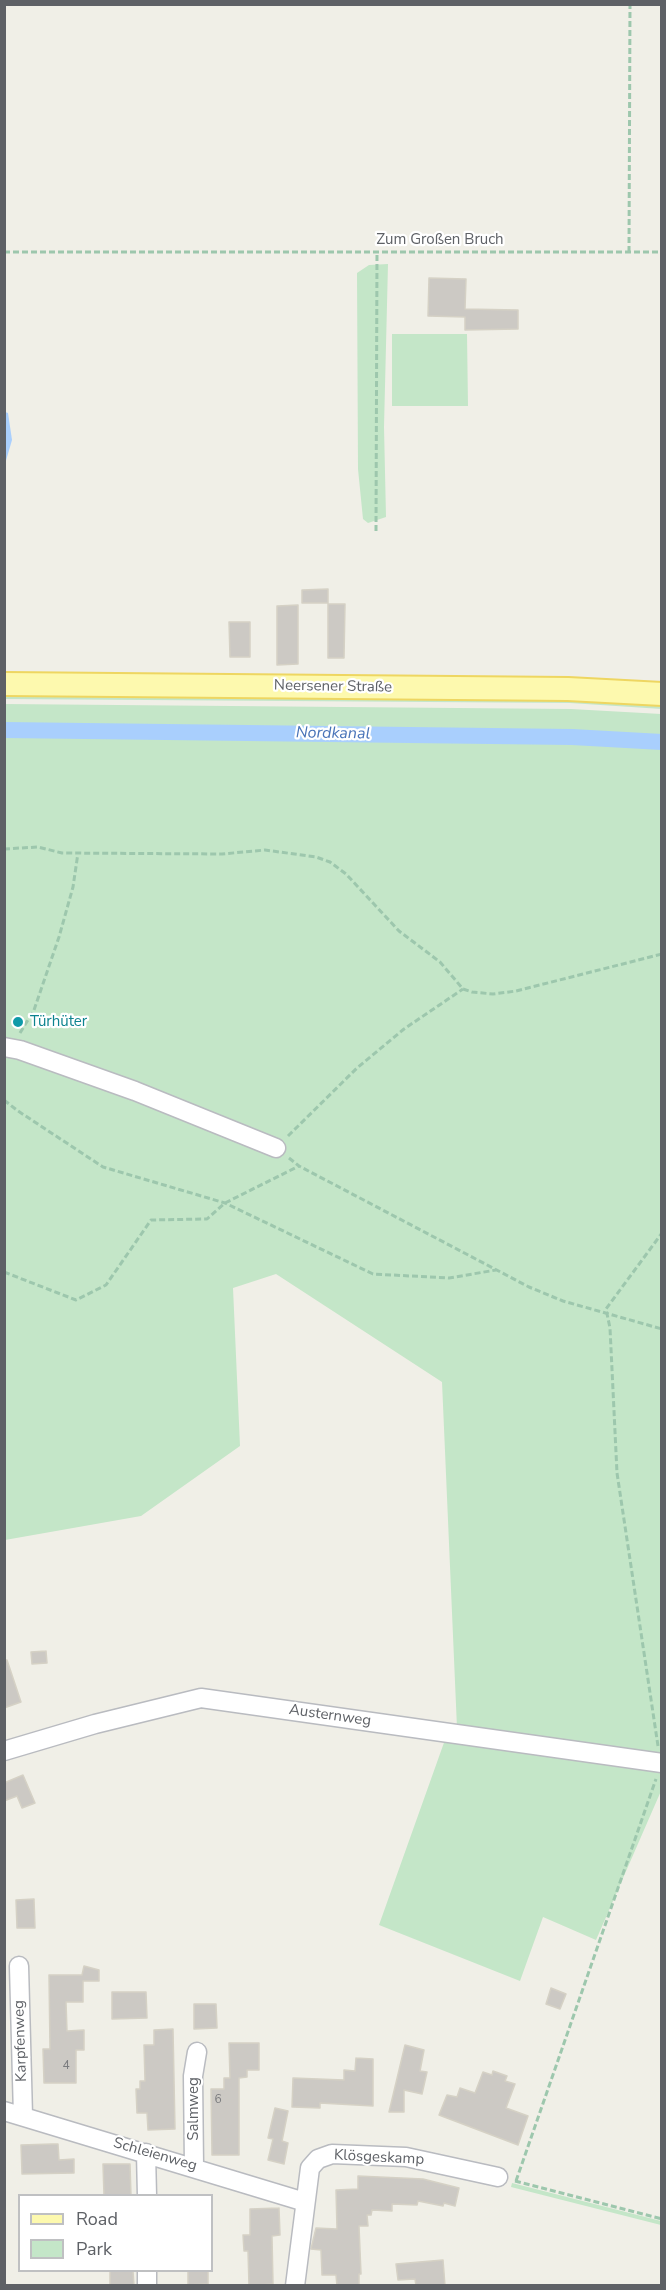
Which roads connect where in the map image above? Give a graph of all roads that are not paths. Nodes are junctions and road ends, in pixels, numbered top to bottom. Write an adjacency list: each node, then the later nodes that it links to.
1 (4, 684): 2 (main road, Neersener Straße)
2 (662, 694)
3 (12, 1048): 4 (street)
4 (276, 1148)
5 (4, 1751): 6 (street, Austernweg)
6 (661, 1763)
7 (19, 1966): 10 (street, Karpfenweg)
8 (197, 2052): 12 (street, Salmweg)
9 (4, 2111): 10 (street, Schleienweg)
10 (23, 2116): 11 (street, Schleienweg)
11 (146, 2153): 12 (street, Schleienweg); 14 (street)
12 (194, 2166): 15 (street, Schleienweg)
13 (507, 2179): 15 (street, Klösgeskamp)
14 (147, 2194)
15 (305, 2202): 16 (street, Klösgeskamp)
16 (295, 2286)

